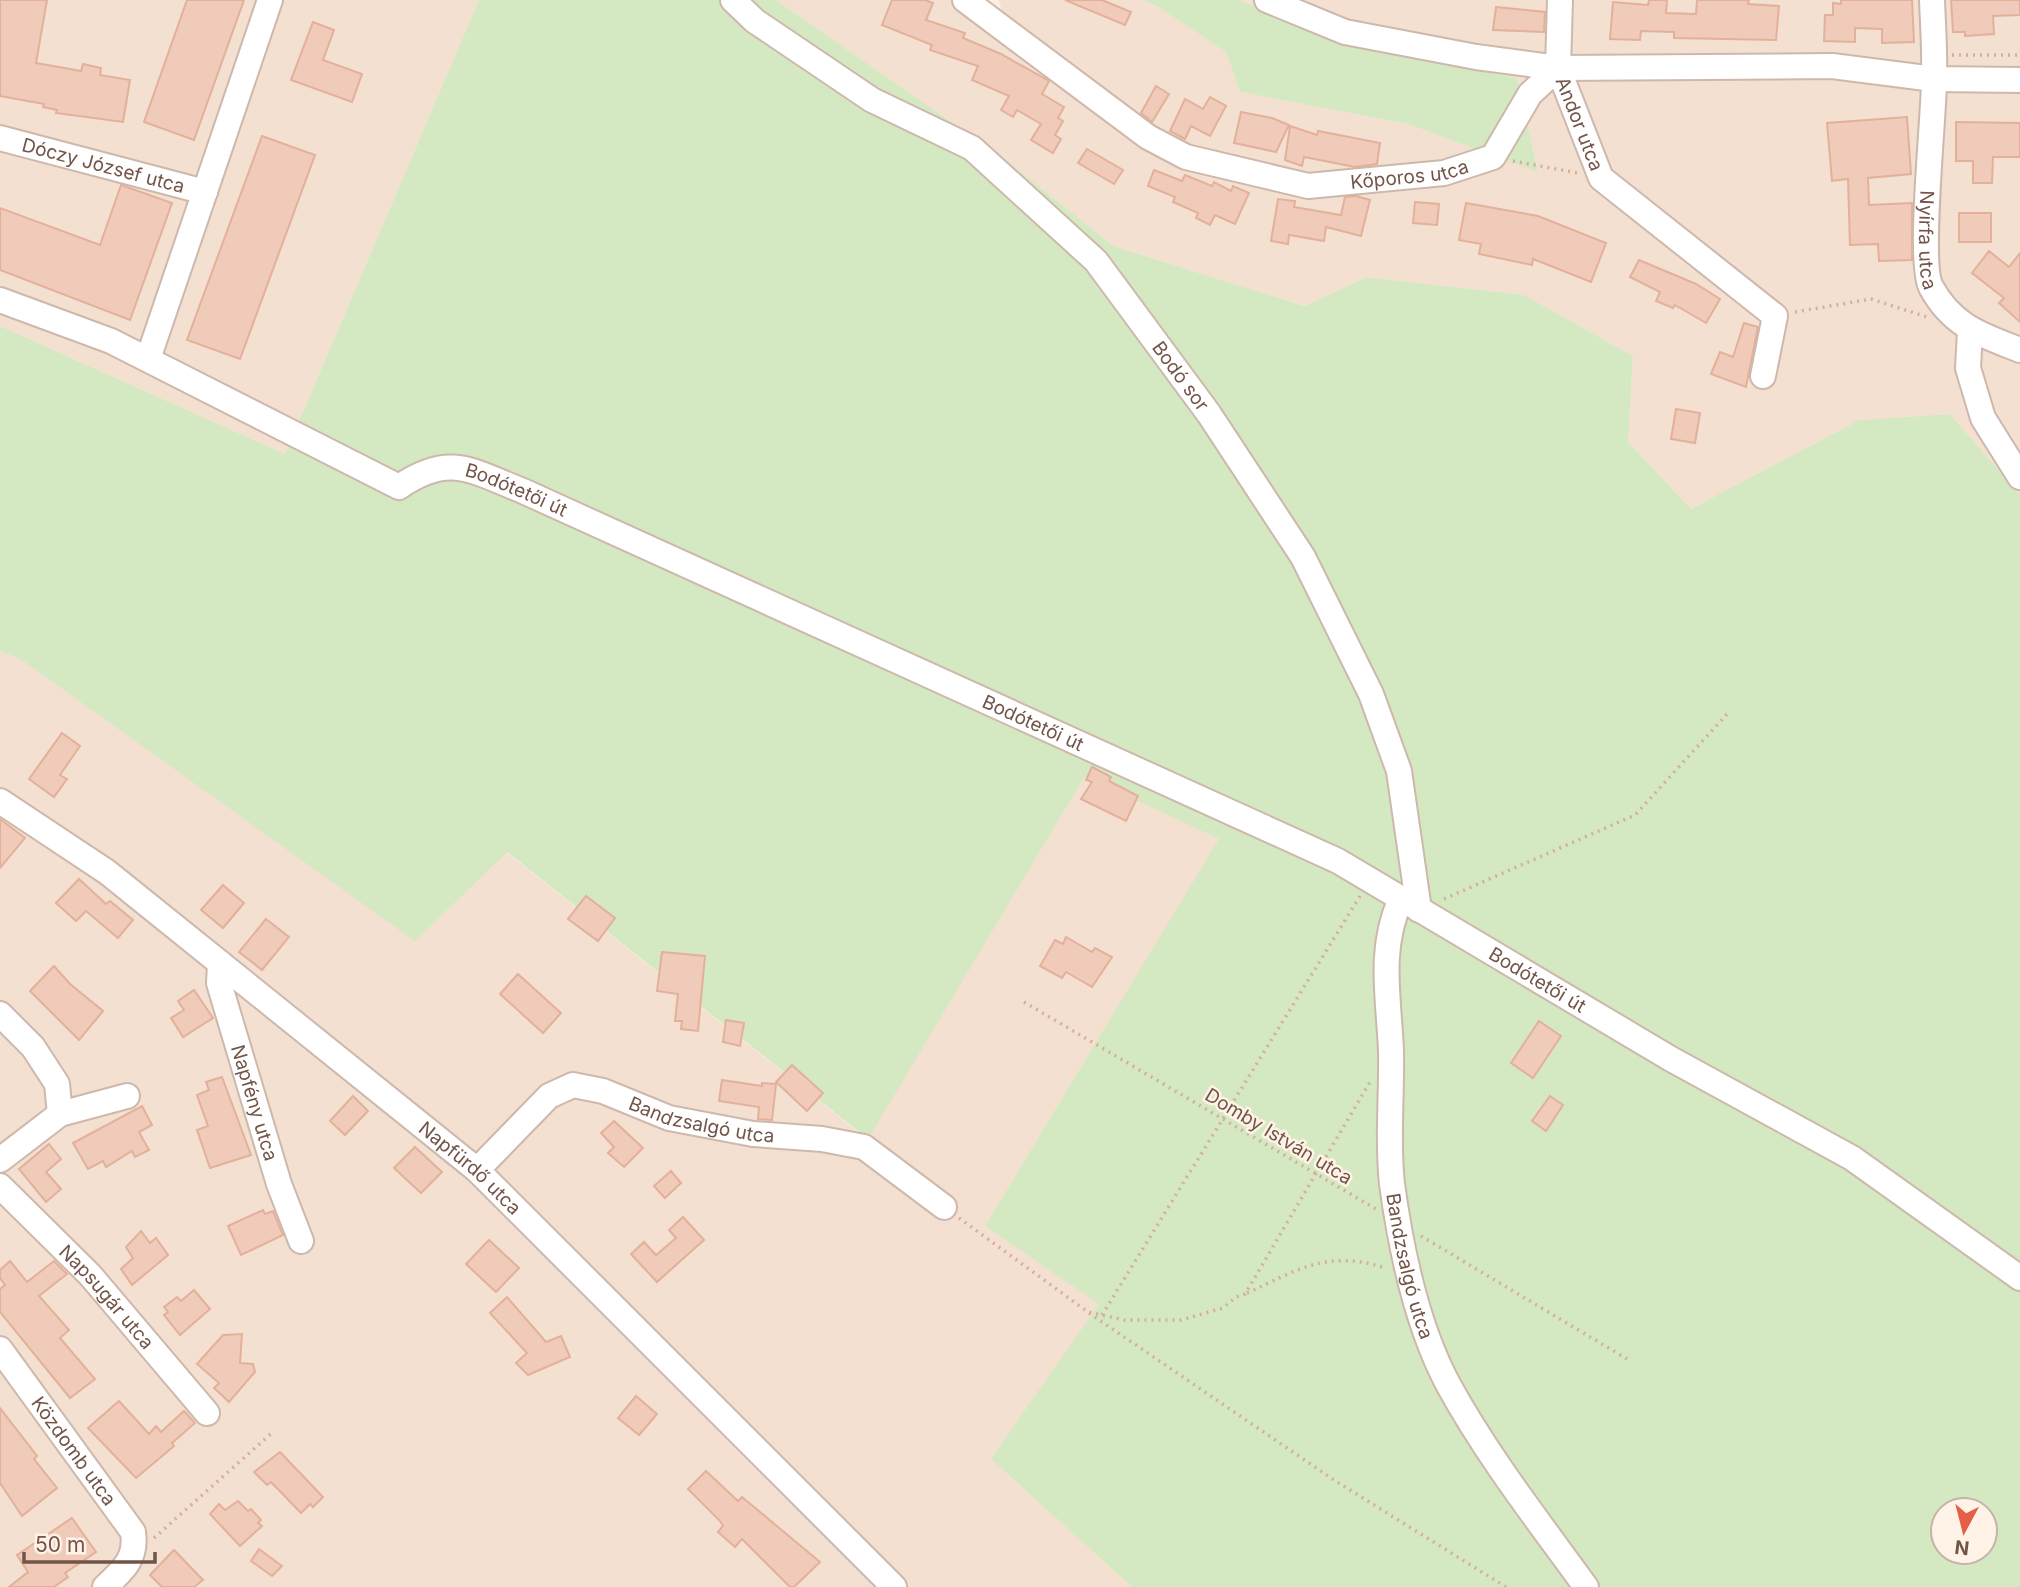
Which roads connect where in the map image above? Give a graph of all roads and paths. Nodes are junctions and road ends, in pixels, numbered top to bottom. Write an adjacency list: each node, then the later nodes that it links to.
1 (270, 0): 14 (street, Dóczy József utca)
2 (733, 0): 26 (street, Bodó sor)
3 (965, 0): 12 (street, Kőporos utca)
4 (1267, 0): 9 (street)
5 (1560, 0): 9 (street)
6 (1933, 0): 8 (street, Nyírfa utca)
7 (2020, 55): 8 (path)
8 (1934, 67): 9 (street, Andor utca); 10 (street, Andor utca); 18 (street, Nyírfa utca)
9 (1558, 68): 12 (street, Kőporos utca); 13 (street, Andor utca)
10 (2020, 80)
11 (0, 138): 14 (street, Dóczy József utca)
12 (1493, 157): 13 (path)
13 (1601, 178): 16 (street, Andor utca)
14 (205, 192): 20 (street, Dóczy József utca)
15 (0, 300): 20 (street, Bodótetői út)
16 (1776, 316): 17 (path); 21 (street)
17 (1933, 319)
18 (1970, 331): 19 (street, Nyírfa utca); 22 (street)
19 (2020, 350)
20 (148, 359): 25 (street, Bodótetői út)
21 (1763, 376)
22 (2020, 477)
23 (1728, 713): 26 (path)
24 (0, 800): 27 (street, Napfürdő utca)
25 (1369, 880): 26 (street, Bodótetői út); 33 (path)
26 (1409, 905): 30 (street, Bandzsalgó utca); 42 (street, Bodótetői út)
27 (220, 963): 35 (street, Napfürdő utca); 40 (street, Napfény utca)
28 (1024, 1002): 33 (path, Domby István utca)
29 (0, 1014): 32 (street)
30 (1391, 1049): 36 (path); 39 (street, Bandzsalgó utca)
31 (127, 1096): 32 (street)
32 (60, 1114): 34 (street)
33 (1224, 1120): 36 (path, Domby István utca); 45 (path)
34 (0, 1160)
35 (477, 1170): 38 (street, Bandzsalgó utca); 52 (street, Napfürdő utca)
36 (1315, 1174): 39 (path, Domby István utca); 43 (path)
37 (0, 1186): 48 (street, Napsugár utca)
38 (944, 1207): 44 (path)
39 (1399, 1222): 41 (street, Bandzsalgó utca); 47 (path, Domby István utca)
40 (301, 1241)
41 (1408, 1276): 43 (path); 54 (street, Bandzsalgó utca)
42 (2020, 1278)
43 (1245, 1294): 45 (path)
44 (1088, 1312): 45 (path); 53 (path)
45 (1102, 1315)
46 (0, 1349): 50 (street, Közdomb utca)
47 (1627, 1359)
48 (207, 1413)
49 (274, 1431): 50 (path)
50 (132, 1558): 51 (street)
51 (105, 1587)
52 (894, 1587)
53 (1506, 1587)
54 (1587, 1587)

